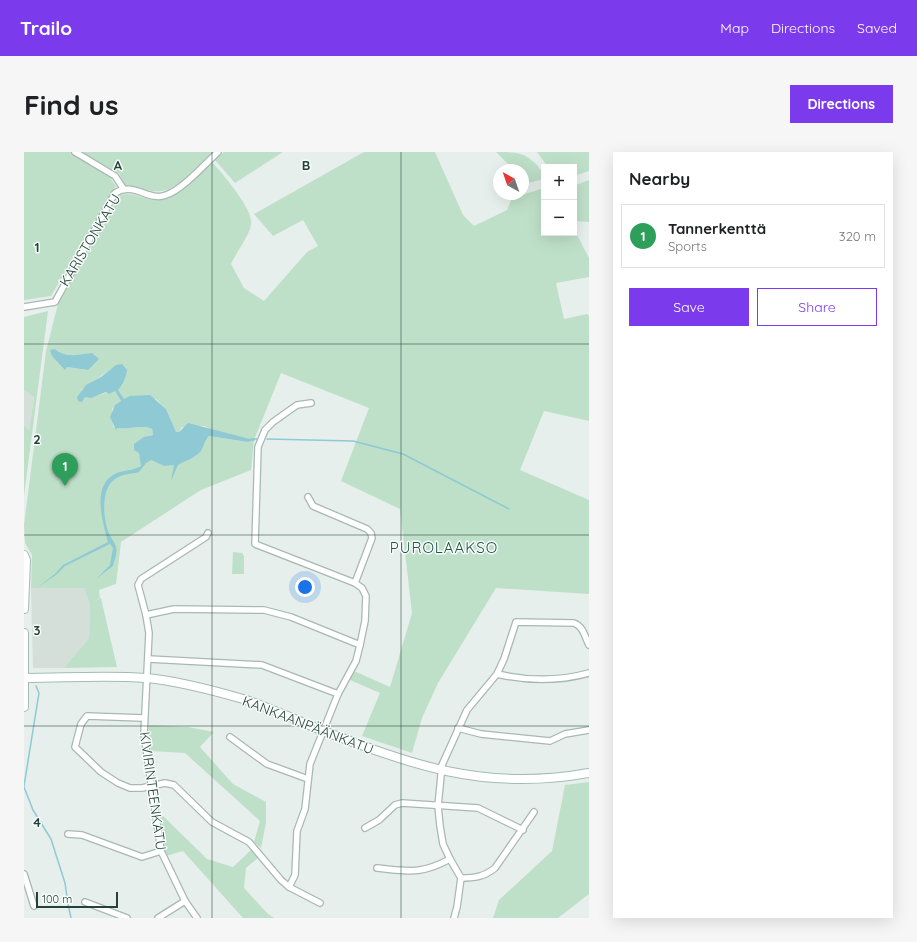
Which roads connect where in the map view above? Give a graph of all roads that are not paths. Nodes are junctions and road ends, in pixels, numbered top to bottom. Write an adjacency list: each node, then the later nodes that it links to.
1 (75, 152): 3 (street)
2 (218, 152): 3 (street, KARISTONKATU)
3 (123, 188): 4 (street, KARISTONKATU)
4 (24, 307)
5 (311, 403): 9 (street)
6 (308, 497): 9 (street)
7 (208, 533): 12 (street, KIVIRINTEENKATU)
8 (24, 555): 10 (street)
9 (355, 583): 14 (street)
10 (24, 586): 11 (street)
11 (24, 609)
12 (146, 615): 14 (street); 16 (street, KIVIRINTEENKATU)
13 (24, 634): 19 (street)
14 (360, 645): 21 (street)
15 (589, 645): 18 (street)
16 (148, 659): 20 (street, KIVIRINTEENKATU); 21 (street)
17 (589, 673): 18 (street)
18 (497, 674): 24 (street)
19 (25, 678): 20 (street, KANKAANPÄÄNKATU); 22 (street)
20 (147, 678): 23 (street, KIVIRINTEENKATU); 26 (street, KANKAANPÄÄNKATU)
21 (338, 694): 26 (street)
22 (24, 707)
23 (143, 718): 31 (street, KIVIRINTEENKATU); 31 (street)
24 (458, 728): 25 (street); 28 (street)
25 (589, 730)
26 (324, 731): 28 (street, KANKAANPÄÄNKATU); 30 (street)
27 (230, 737): 30 (street)
28 (441, 771): 29 (street, KANKAANPÄÄNKATU); 32 (street)
29 (589, 773)
30 (308, 779): 42 (street)
31 (152, 786): 37 (street, KIVIRINTEENKATU); 42 (street)
32 (438, 806): 34 (street); 35 (street); 38 (street)
33 (534, 812): 35 (street)
34 (365, 828)
35 (522, 830): 41 (street)
36 (68, 834): 37 (street)
37 (161, 851): 43 (street, KIVIRINTEENKATU)
38 (450, 859): 39 (street); 41 (street)
39 (376, 868)
40 (24, 874): 46 (street)
41 (461, 878): 50 (street)
42 (289, 887): 45 (street)
43 (185, 901): 48 (street); 49 (street, KIVIRINTEENKATU)
44 (85, 902): 47 (street)
45 (320, 903)
46 (34, 906)
47 (126, 918)
48 (158, 918)
49 (197, 918)
50 (454, 918)

